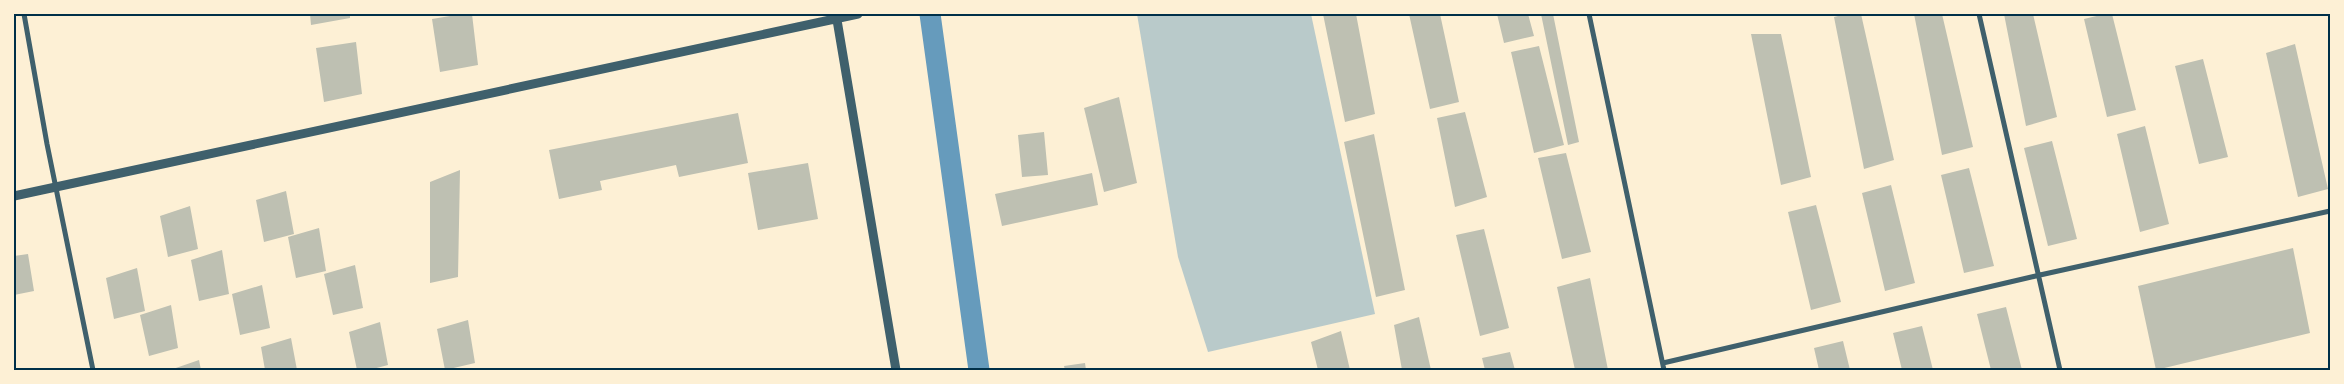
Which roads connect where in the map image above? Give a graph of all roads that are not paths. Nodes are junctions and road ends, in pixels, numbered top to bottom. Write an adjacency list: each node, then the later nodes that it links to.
1 (24, 14): 6 (street)
2 (858, 14): 5 (street)
3 (1589, 14): 10 (street)
4 (1979, 14): 9 (street)
5 (837, 16): 6 (street); 12 (street)
6 (56, 188): 7 (street); 11 (street)
7 (14, 196)
8 (2330, 211): 9 (street)
9 (2040, 275): 10 (street); 14 (street)
10 (1663, 363): 13 (street)
11 (93, 370)
12 (896, 370)
13 (1664, 370)
14 (2060, 370)

